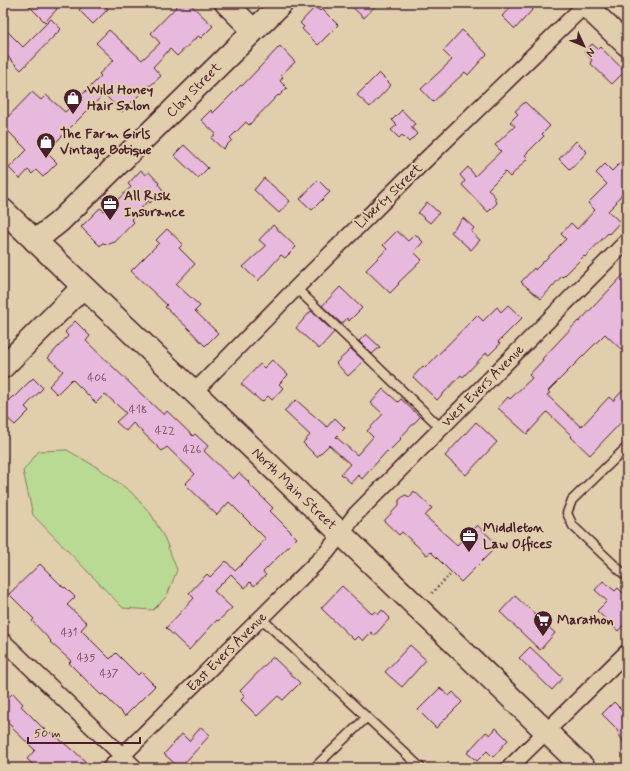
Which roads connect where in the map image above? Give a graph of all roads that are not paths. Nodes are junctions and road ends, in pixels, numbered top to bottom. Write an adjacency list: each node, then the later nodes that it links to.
1 (226, 3): 4 (main road)
2 (282, 3): 4 (main road, Clay Street)
3 (585, 4): 5 (main road); 10 (street, Liberty Street)
4 (253, 31): 7 (main road, Clay Street)
5 (627, 45)
6 (3, 210): 7 (main road, North Main Street)
7 (35, 241): 9 (main road, North Main Street)
8 (627, 241): 13 (street, West Evers Avenue)
9 (83, 287): 11 (main road); 12 (main road, North Main Street)
10 (296, 288): 12 (street, Liberty Street); 13 (lane)
11 (3, 367)
12 (194, 392): 15 (main road, North Main Street)
13 (441, 428): 15 (street, West Evers Avenue)
14 (627, 447): 16 (lane)
15 (341, 534): 17 (street, East Evers Avenue); 21 (main road, North Main Street)
16 (627, 577)
17 (261, 618): 20 (lane); 22 (street, East Evers Avenue)
18 (3, 641): 22 (street)
19 (627, 652): 21 (street)
20 (367, 717): 25 (lane); 26 (lane)
21 (546, 731): 27 (street); 28 (main road, North Main Street)
22 (123, 755): 23 (street, East Evers Avenue); 24 (street)
23 (110, 768)
24 (135, 768)
25 (314, 768)
26 (421, 768)
27 (509, 768)
28 (584, 768)

